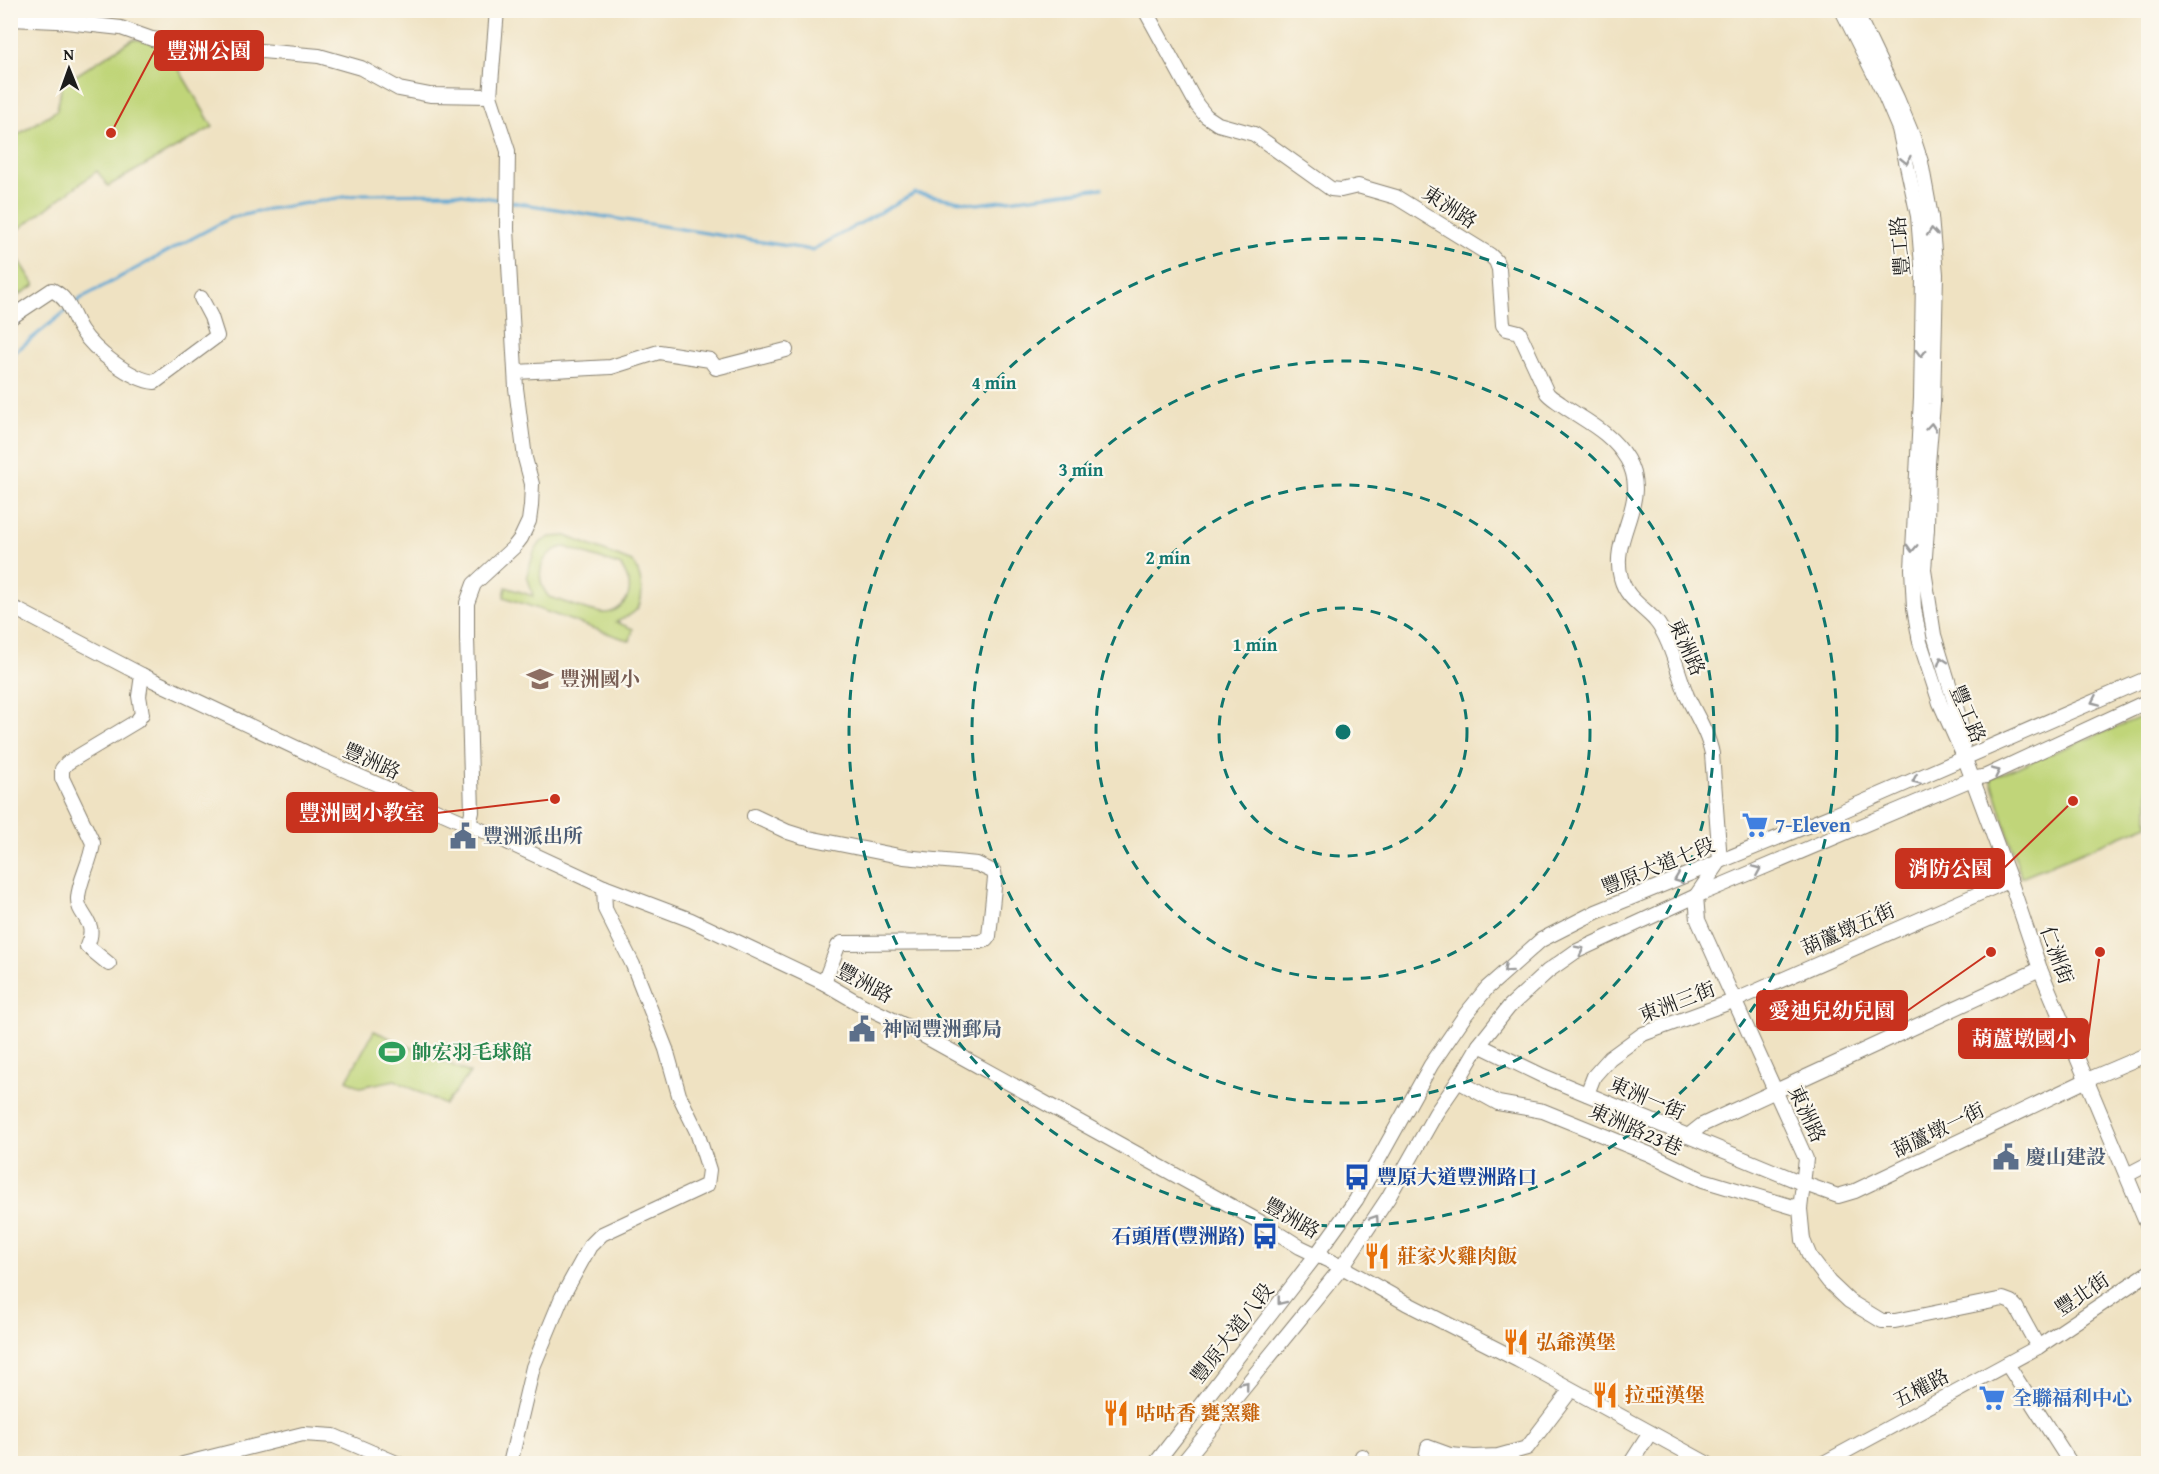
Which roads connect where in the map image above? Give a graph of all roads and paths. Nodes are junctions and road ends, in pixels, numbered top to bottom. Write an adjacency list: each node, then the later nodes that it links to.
1 (497, 10): 6 (street)
2 (1145, 10): 19 (street, 東洲路)
3 (1842, 10): 15 (street, 豐工路, one-way to 15)
4 (1855, 10): 15 (street, 豐工路, one-way to 4)
5 (10, 19): 6 (street)
6 (490, 96): 10 (street)
7 (201, 298): 8 (street)
8 (10, 318)
9 (786, 350): 10 (street)
10 (516, 372): 18 (street)
11 (10, 606): 12 (street, 豐洲路)
12 (142, 675): 18 (street, 豐洲路); 23 (street)
13 (2148, 678): 15 (street, 豐原大道七段, one-way to 15)
14 (2148, 701): 16 (street, one-way to 14)
15 (1965, 759): 16 (street, 仁洲街); 19 (street, 豐原大道七段, one-way to 19)
16 (1972, 779): 20 (street, 仁洲街); 22 (street, one-way to 16)
17 (754, 816): 25 (street)
18 (469, 825): 21 (street, 豐洲路)
19 (1720, 861): 22 (street); 39 (street, 豐原大道七段, one-way to 39)
20 (2010, 880): 24 (street, 仁洲街); 26 (street, 葫蘆墩五街)
21 (604, 887): 25 (street, 豐洲路); 48 (street)
22 (1696, 896): 26 (street, 東洲路); 27 (street, one-way to 22)
23 (108, 964)
24 (2040, 969): 29 (street, 仁洲街); 31 (street)
25 (824, 983): 39 (street, 豐洲路)
26 (1736, 1000): 31 (street, 東洲路); 32 (street, 東洲三街)
27 (1479, 1045): 30 (street); 32 (street, 東洲一街)
28 (2148, 1054): 29 (street, 葫蘆墩一街)
29 (2087, 1080): 35 (street, 仁洲街); 36 (street, 葫蘆墩一街)
30 (1458, 1081): 37 (street, 東洲路23巷); 40 (street, one-way to 30)
31 (1775, 1092): 33 (street); 36 (street, 東洲路)
32 (1587, 1094): 33 (street, 東洲一街)
33 (1688, 1136): 36 (street, 東洲一街)
34 (2148, 1164): 35 (street)
35 (2127, 1175): 38 (street, 仁洲街)
36 (1802, 1183): 37 (street, 東洲路)
37 (1800, 1209): 42 (street, 東洲路)
38 (2148, 1227)
39 (1317, 1254): 40 (street, 豐洲路); 49 (street, 豐原大道八段, one-way to 49)
40 (1342, 1267): 44 (street, 豐洲路); 50 (street, one-way to 40)
41 (2148, 1273): 42 (street, 豐北街)
42 (2038, 1347): 43 (street, 五權路)
43 (2007, 1364): 54 (street, 五權路); 55 (street)
44 (1570, 1390): 45 (street, 豐洲路); 51 (street)
45 (1650, 1433): 52 (street); 53 (street, 豐洲路)
46 (183, 1464): 47 (street)
47 (399, 1464)
48 (510, 1464)
49 (1155, 1464)
50 (1182, 1464)
51 (1425, 1464)
52 (1630, 1464)
53 (1708, 1464)
54 (1822, 1464)
55 (2071, 1464)

